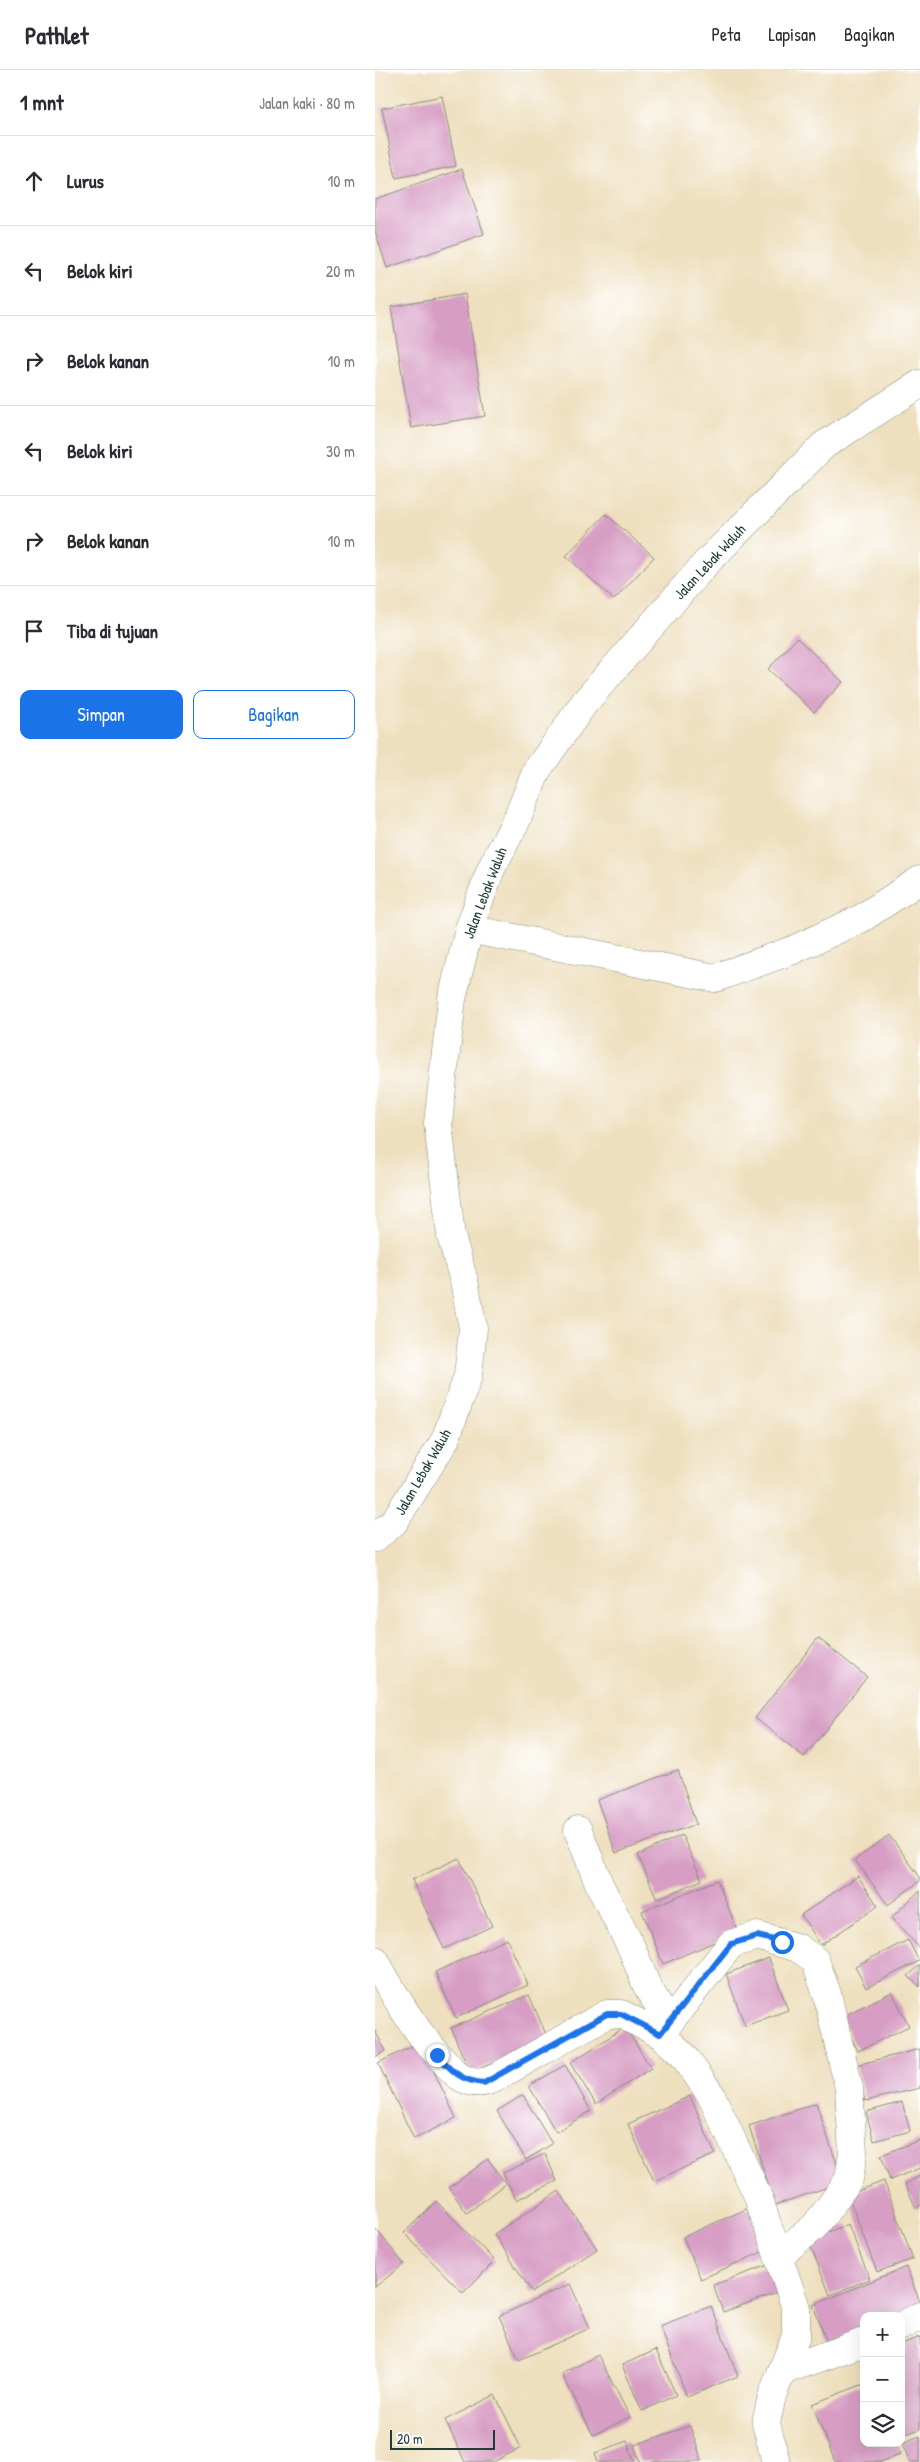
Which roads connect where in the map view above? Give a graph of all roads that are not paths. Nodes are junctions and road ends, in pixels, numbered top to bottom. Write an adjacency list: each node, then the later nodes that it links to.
1 (920, 384): 3 (street, Jalan Lebak Waluh)
2 (920, 880): 3 (street)
3 (469, 929): 4 (street, Jalan Lebak Waluh)
4 (375, 1538)
5 (578, 1830): 7 (street)
6 (375, 1960): 7 (street)
7 (665, 2029): 8 (street); 8 (street)
8 (778, 2256): 12 (street)
9 (920, 2316): 10 (street)
10 (905, 2324)
11 (860, 2343): 12 (street)
12 (782, 2371): 13 (street)
13 (777, 2462)

